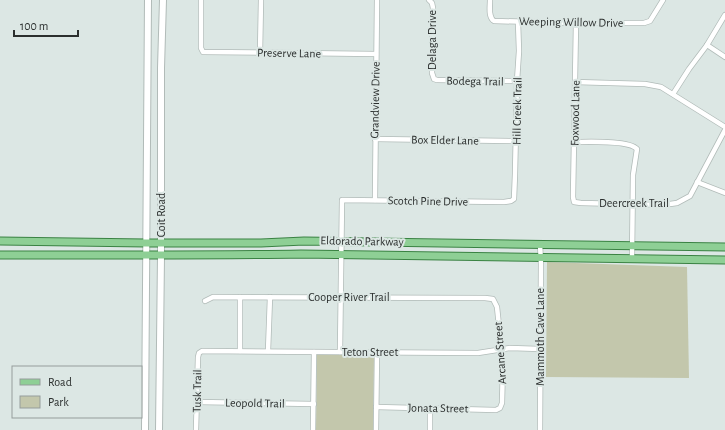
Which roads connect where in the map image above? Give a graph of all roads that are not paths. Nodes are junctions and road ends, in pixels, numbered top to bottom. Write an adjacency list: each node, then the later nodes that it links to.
1 (148, 0): 16 (main road, Coit Road)
2 (163, 0): 17 (main road, Coit Road)
3 (201, 0): 13 (street, Preserve Lane)
4 (261, 0): 13 (street)
5 (377, 0): 14 (street, Grandview Drive)
6 (490, 0): 10 (street, Weeping Willow Drive)
7 (663, 0): 11 (street, Weeping Willow Drive)
8 (430, 1): 18 (street, Delaga Drive)
9 (725, 15): 12 (street)
10 (518, 22): 11 (street, Weeping Willow Drive); 19 (street, Hill Creek Trail)
11 (576, 23): 20 (street, Foxwood Lane)
12 (707, 45): 15 (street); 21 (street)
13 (260, 53): 14 (street, Preserve Lane)
14 (376, 54): 23 (street, Grandview Drive)
15 (725, 57)
16 (148, 68): 17 (main road); 26 (main road, Coit Road)
17 (161, 68): 27 (main road, Coit Road)
18 (434, 79): 19 (street, Bodega Trail)
19 (517, 81): 24 (street, Hill Creek Trail)
20 (575, 82): 21 (street); 25 (street, Foxwood Lane)
21 (673, 94): 22 (street)
22 (725, 128): 28 (street, Deercreek Trail)
23 (375, 139): 24 (street, Box Elder Lane); 30 (street, Grandview Drive)
24 (516, 141): 31 (street, Hill Creek Trail)
25 (574, 142): 32 (street, Foxwood Lane); 33 (street)
26 (147, 146): 27 (main road); 37 (main road, Coit Road)
27 (161, 146): 38 (main road, Coit Road)
28 (697, 182): 29 (street); 33 (street, Deercreek Trail)
29 (725, 194)
30 (375, 200): 31 (street, Scotch Pine Drive); 35 (street, Scotch Pine Drive)
31 (513, 200)
32 (574, 202): 33 (street, Deercreek Trail)
33 (632, 204): 41 (street)
34 (0, 241): 36 (main road, Eldorado Parkway)
35 (342, 241): 39 (main road, Eldorado Parkway); 40 (main road, Eldorado Parkway); 43 (street)
36 (48, 242): 37 (main road, Eldorado Parkway); 45 (main road)
37 (146, 243): 38 (main road, Eldorado Parkway); 46 (main road, Coit Road)
38 (161, 243): 39 (main road, Eldorado Parkway); 48 (main road, Coit Road)
39 (261, 243): 47 (main road)
40 (540, 244): 41 (main road, Eldorado Parkway); 49 (street, Mammoth Cave Lane)
41 (632, 246): 42 (main road, Eldorado Parkway); 50 (street)
42 (725, 247)
43 (342, 254): 47 (main road, Eldorado Parkway); 49 (main road, Eldorado Parkway); 54 (street)
44 (0, 255): 45 (main road, Eldorado Parkway)
45 (48, 255): 46 (main road, Eldorado Parkway)
46 (146, 255): 48 (main road, Eldorado Parkway); 70 (main road, Coit Road)
47 (261, 255): 48 (main road, Eldorado Parkway)
48 (161, 256): 71 (main road, Coit Road)
49 (541, 257): 50 (main road, Eldorado Parkway); 57 (street, Mammoth Cave Lane)
50 (632, 258): 51 (main road, Eldorado Parkway)
51 (725, 260)
52 (240, 297): 53 (street, Cooper River Trail); 56 (street, Cooper River Trail); 59 (street)
53 (270, 297): 54 (street, Cooper River Trail); 60 (street)
54 (341, 297): 55 (street, Cooper River Trail); 62 (street)
55 (493, 299): 58 (street, Arcane Street)
56 (205, 301)
57 (540, 349): 58 (street, Teton Street); 76 (street, Mammoth Cave Lane)
58 (501, 350): 63 (street, Teton Street); 69 (street, Arcane Street)
59 (240, 351): 60 (street, Teton Street); 64 (street, Teton Street)
60 (268, 351): 61 (street, Teton Street)
61 (314, 352): 62 (street, Teton Street); 66 (street)
62 (340, 352): 63 (street, Teton Street)
63 (377, 352): 67 (street)
64 (199, 353): 65 (street, Tusk Trail)
65 (197, 402): 66 (street, Leopold Trail); 72 (street, Tusk Trail)
66 (314, 404): 73 (street)
67 (376, 407): 68 (street, Jonata Street); 74 (street)
68 (430, 408): 69 (street, Jonata Street); 75 (street)
69 (500, 408)
70 (145, 430)
71 (159, 430)
72 (196, 430)
73 (313, 430)
74 (376, 430)
75 (430, 430)
76 (540, 430)

